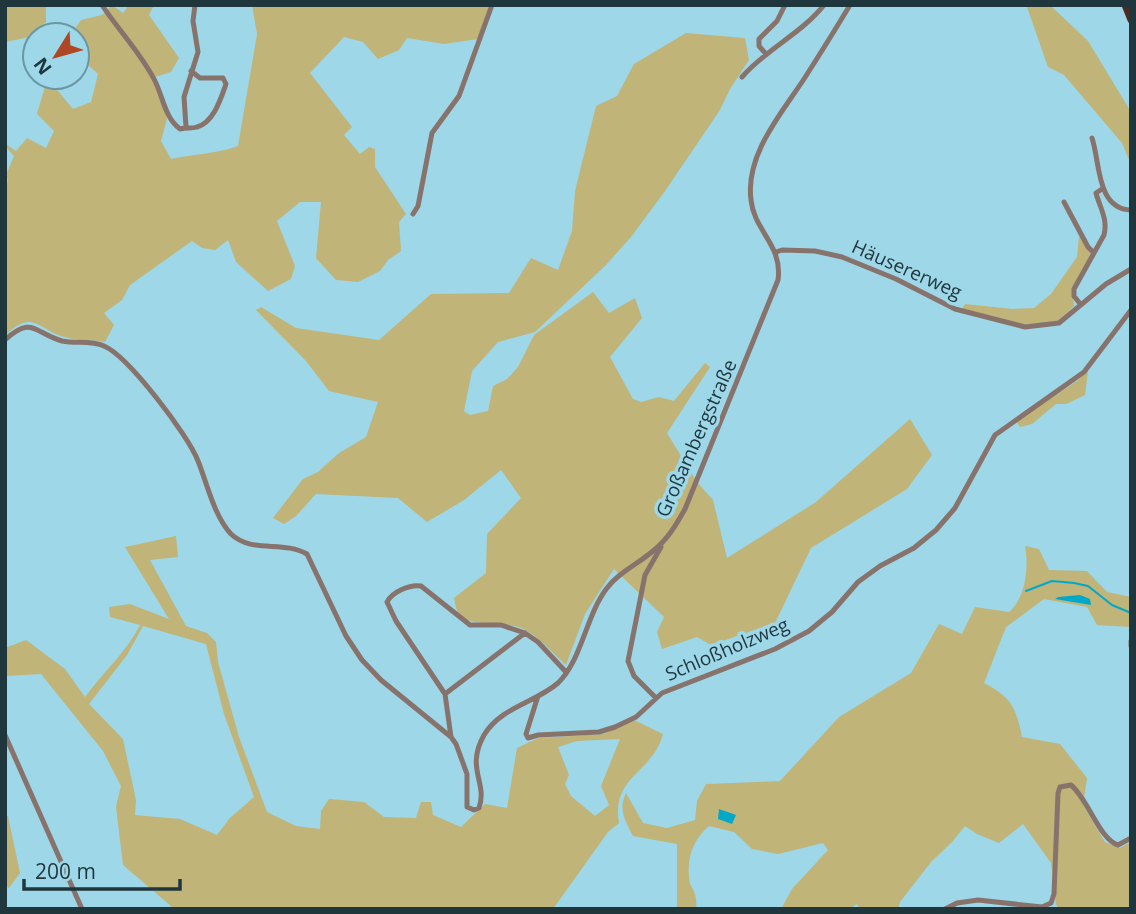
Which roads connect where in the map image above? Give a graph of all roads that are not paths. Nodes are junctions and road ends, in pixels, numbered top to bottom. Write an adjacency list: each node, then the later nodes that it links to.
1 (102, 5): 12 (street)
2 (195, 5): 10 (street)
3 (492, 5): 17 (street)
4 (785, 5): 9 (street)
5 (824, 5): 9 (street)
6 (850, 5): 18 (street, Großambergstraße)
7 (1125, 5): 8 (main road)
8 (1131, 20)
9 (766, 54): 11 (street)
10 (191, 71): 12 (street); 12 (street)
11 (742, 77)
12 (186, 127)
13 (1092, 138): 14 (street)
14 (1102, 189): 16 (street); 19 (street)
15 (1064, 202): 19 (street)
16 (1131, 210)
17 (413, 214)
18 (776, 252): 21 (street, Häusererweg); 24 (street, Großambergstraße)
19 (1094, 253): 21 (street)
20 (1131, 269): 21 (street, Häusererweg)
21 (1081, 305)
22 (1131, 310): 29 (street, Schloßholzweg)
23 (5, 340): 31 (street, Großambergstraße)
24 (665, 541): 26 (street, Großambergstraße); 29 (street)
25 (525, 633): 26 (street); 27 (street); 27 (street)
26 (566, 672): 28 (street, Großambergstraße)
27 (445, 694): 31 (street)
28 (538, 696): 29 (street, Schloßholzweg); 31 (street, Großambergstraße)
29 (656, 698)
30 (5, 735): 33 (street)
31 (451, 737)
32 (1131, 838): 34 (street)
33 (82, 909)
34 (945, 909)

